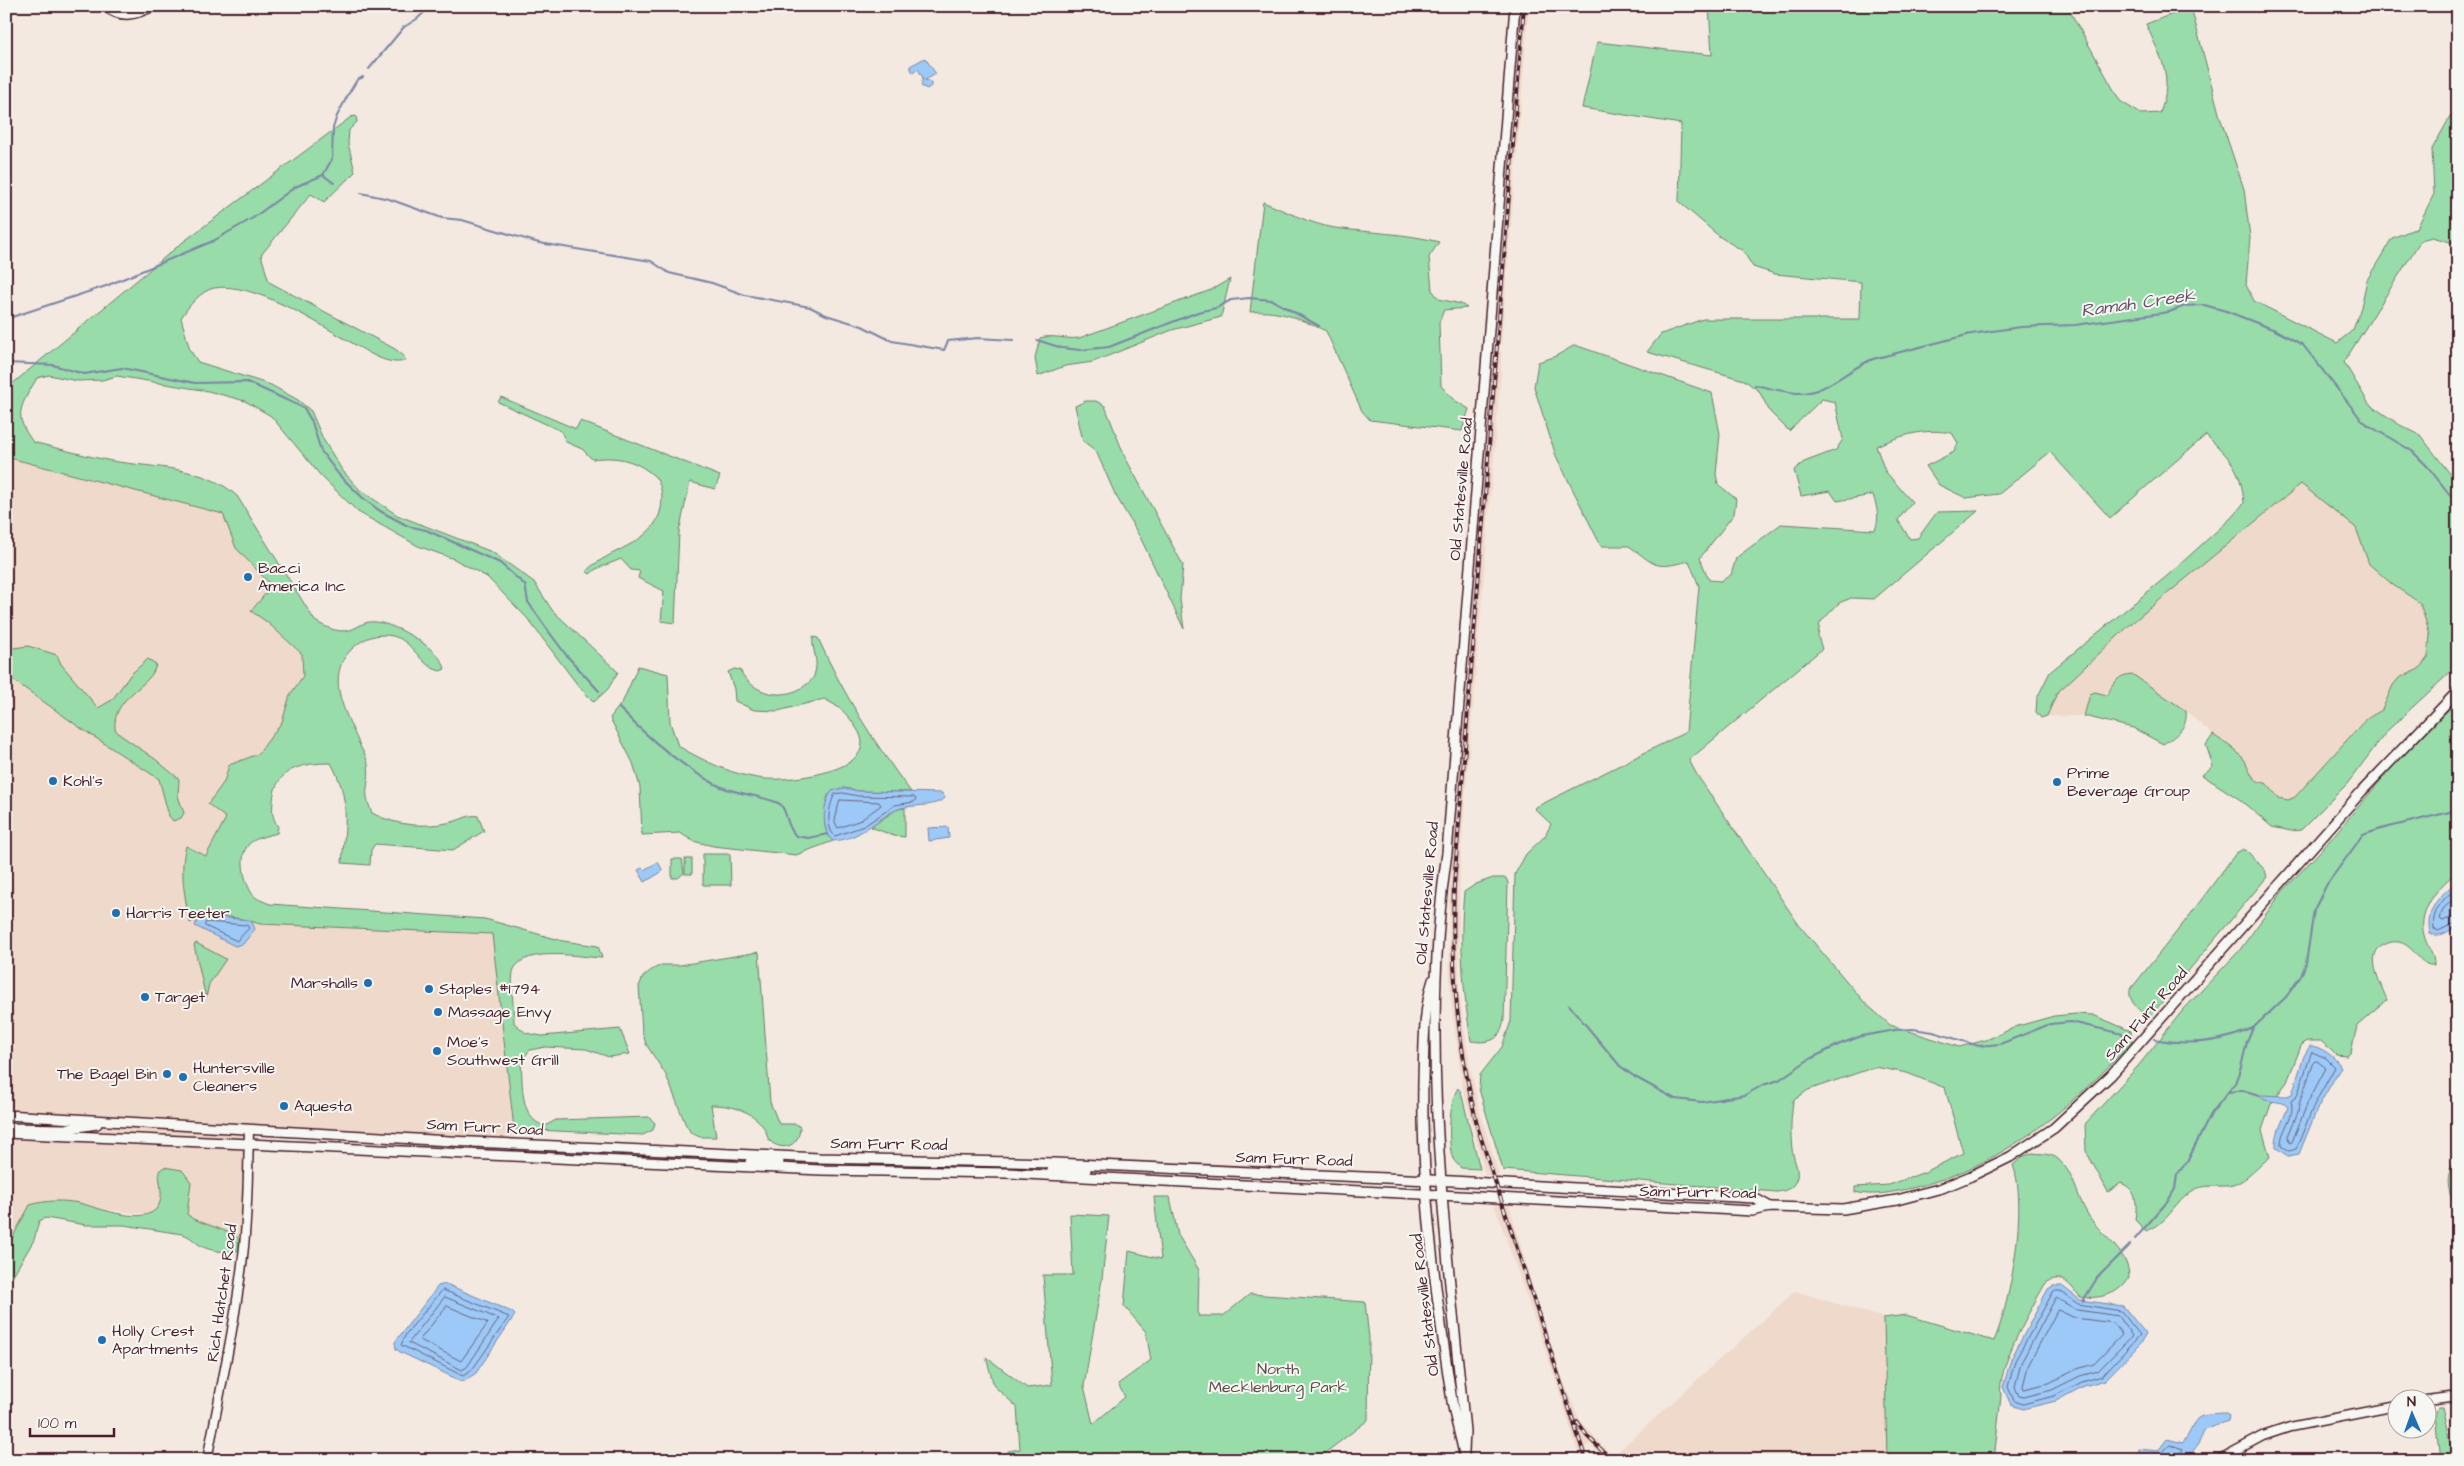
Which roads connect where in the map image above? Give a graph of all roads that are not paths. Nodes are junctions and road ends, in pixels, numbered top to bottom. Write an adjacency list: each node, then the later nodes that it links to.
1 (105, 6): 2 (street)
2 (154, 6)
3 (1515, 6): 5 (main road, Old Statesville Road)
4 (2458, 691): 22 (main road, Sam Furr Road)
5 (1435, 975): 18 (main road, Old Statesville Road); 19 (main road, Old Statesville Road)
6 (6, 1115): 7 (main road, Sam Furr Road)
7 (105, 1122): 8 (main road); 9 (main road, Sam Furr Road)
8 (6, 1129)
9 (249, 1130): 11 (street, Rich Hatchet Road); 12 (main road, Sam Furr Road)
10 (6, 1133): 11 (main road, Sam Furr Road)
11 (249, 1143): 13 (main road, Sam Furr Road); 29 (street, Rich Hatchet Road)
12 (674, 1151): 13 (main road); 14 (main road, Sam Furr Road)
13 (567, 1158): 16 (main road, Sam Furr Road)
14 (862, 1159): 15 (main road, Sam Furr Road); 16 (main road)
15 (1093, 1165): 17 (main road); 18 (main road, Sam Furr Road)
16 (744, 1166): 17 (main road, Sam Furr Road)
17 (1007, 1173): 20 (main road, Sam Furr Road)
18 (1426, 1179): 19 (main road, Sam Furr Road); 20 (main road, Old Statesville Road)
19 (1441, 1180): 21 (main road, Old Statesville Road); 22 (main road, Sam Furr Road)
20 (1428, 1195): 21 (main road, Sam Furr Road); 23 (main road, Old Statesville Road)
21 (1441, 1195): 22 (main road, Sam Furr Road); 24 (main road, Old Statesville Road)
22 (1770, 1207)
23 (1442, 1323): 24 (main road); 28 (main road, Old Statesville Road)
24 (1461, 1389): 28 (main road, Old Statesville Road)
25 (2458, 1396): 26 (street)
26 (2436, 1399)
27 (2386, 1408): 30 (street)
28 (1464, 1455)
29 (207, 1460)
30 (2218, 1460)

